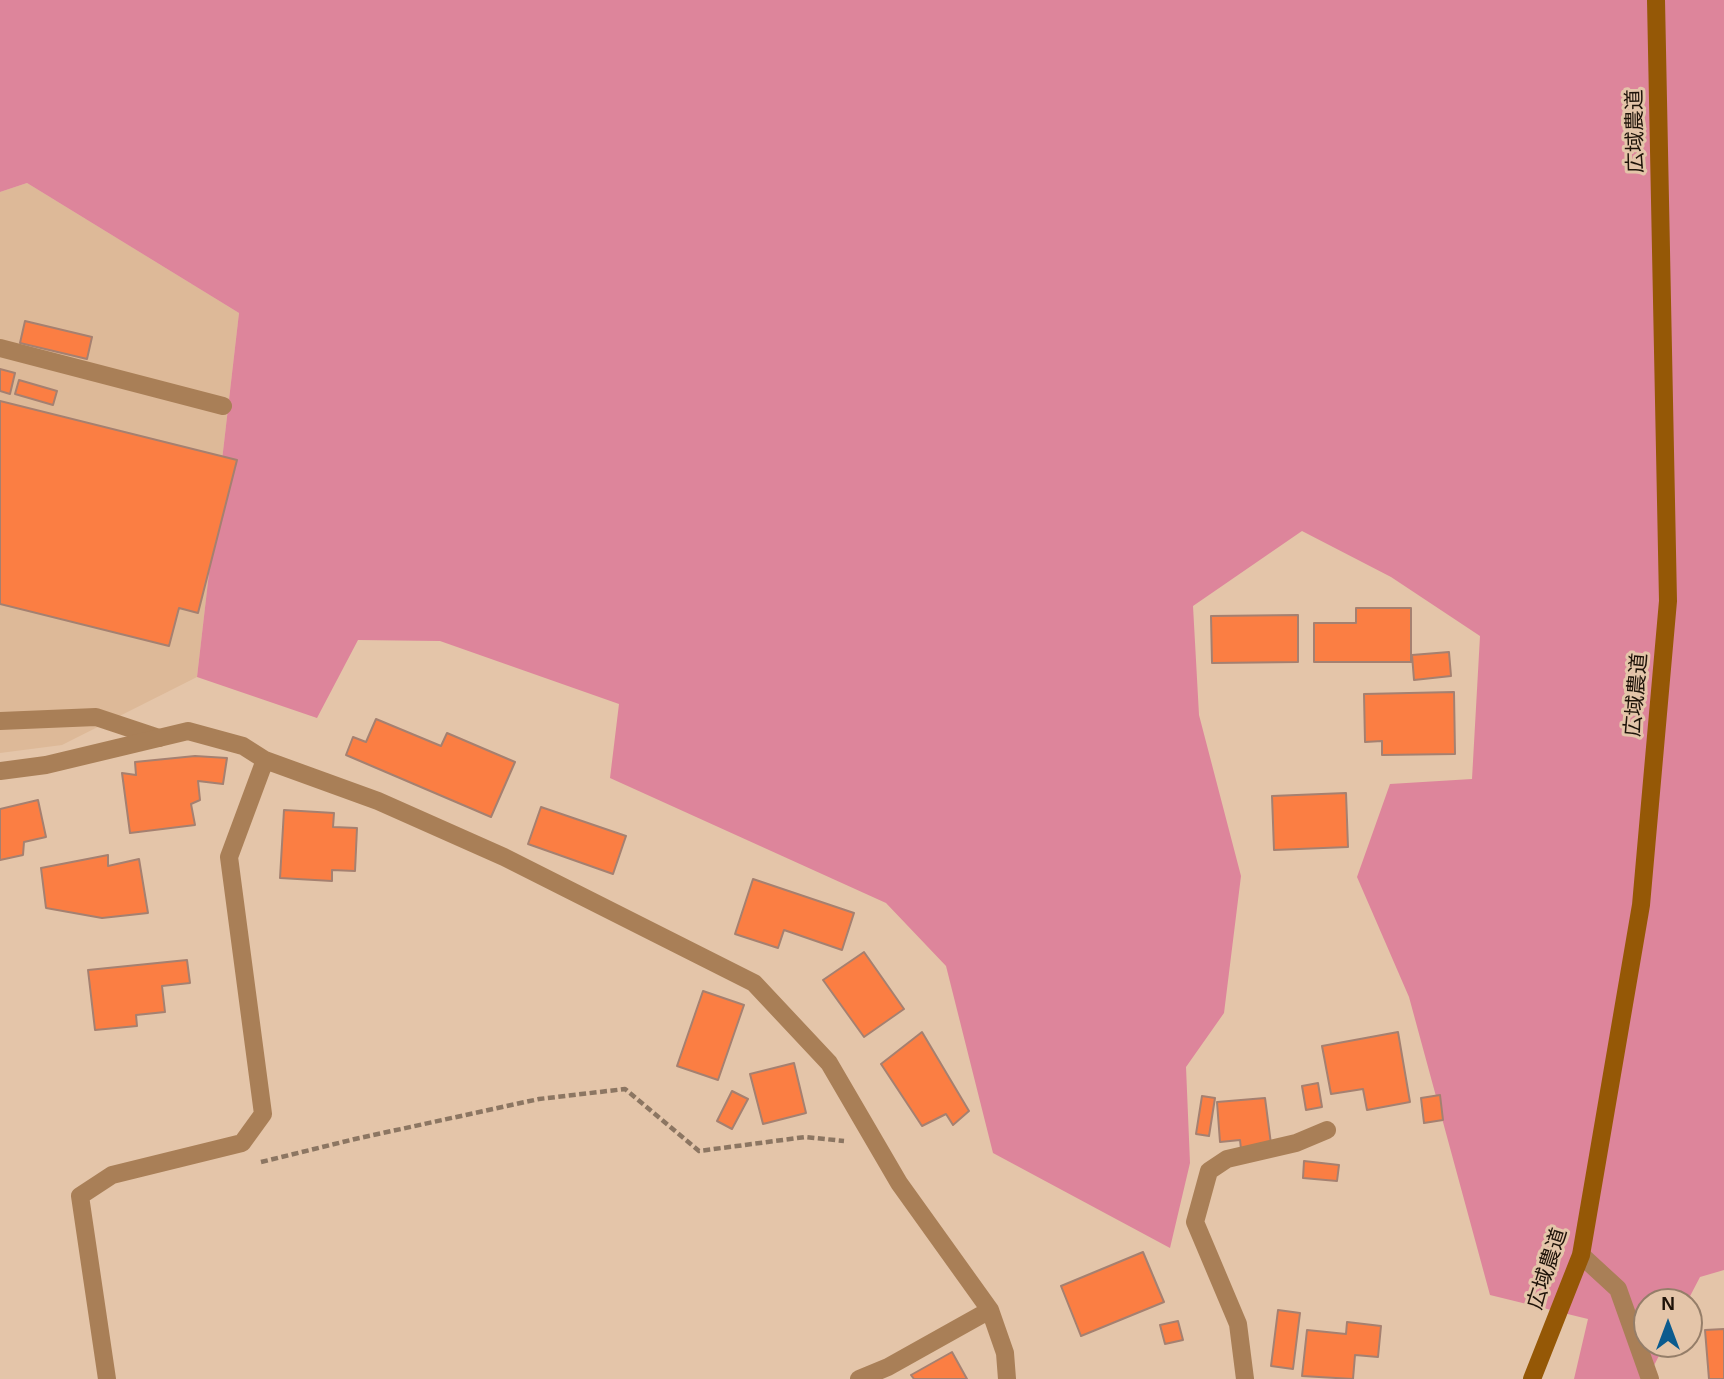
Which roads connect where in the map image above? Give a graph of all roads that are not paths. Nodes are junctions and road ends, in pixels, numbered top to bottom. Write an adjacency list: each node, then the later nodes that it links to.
1 (1656, 0): 9 (street, 広域農道)
2 (0, 348): 3 (street)
3 (223, 406)
4 (0, 721): 5 (street)
5 (159, 738): 6 (street); 7 (street)
6 (265, 760): 10 (street); 11 (street)
7 (0, 771)
8 (1327, 1130): 14 (street)
9 (1581, 1255): 15 (street, 広域農道); 16 (street)
10 (990, 1310): 12 (street); 13 (street)
11 (107, 1379)
12 (859, 1379)
13 (1007, 1379)
14 (1245, 1379)
15 (1532, 1379)
16 (1650, 1379)

